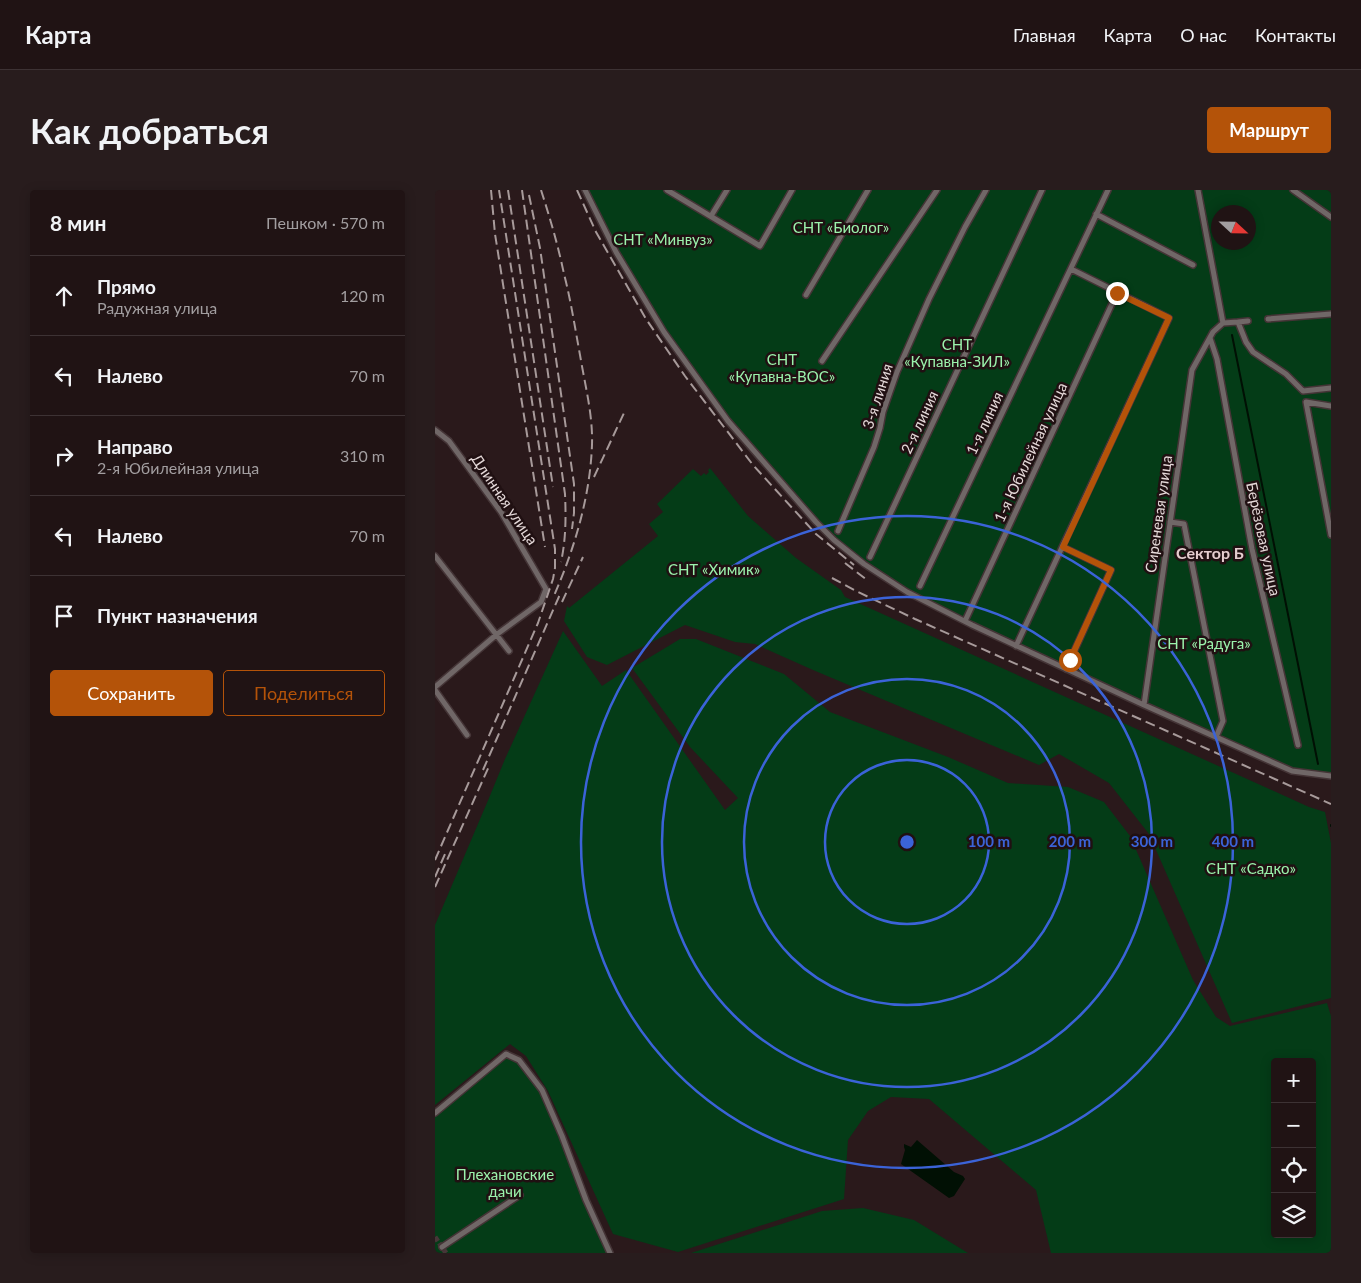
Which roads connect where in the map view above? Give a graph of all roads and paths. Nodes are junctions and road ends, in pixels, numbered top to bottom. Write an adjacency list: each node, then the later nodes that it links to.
1 (585, 190): 36 (street)
2 (667, 190): 13 (street)
3 (727, 190): 13 (street)
4 (791, 190): 13 (street)
5 (868, 190): 18 (street)
6 (937, 190): 25 (street)
7 (987, 190): 30 (street, 3-я линия)
8 (1042, 190): 34 (street, 2-я линия)
9 (1108, 190): 12 (street, 1-я линия)
10 (1198, 190): 23 (street)
11 (1293, 190): 14 (street)
12 (1096, 214): 15 (street); 16 (street, 1-я линия)
13 (711, 216)
14 (1331, 217)
15 (1193, 265)
16 (1071, 269): 17 (street); 35 (street, 1-я линия)
17 (1117, 293): 32 (street); 36 (street, 1-я Юбилейная улица)
18 (805, 295)
19 (1331, 314): 20 (street)
20 (1268, 319)
21 (1249, 321): 22 (street)
22 (1238, 322): 23 (street); 26 (street)
23 (1223, 323): 24 (street, Сиреневая улица)
24 (1210, 338): 29 (street, Сиреневая улица); 45 (street, Берёзовая улица)
25 (822, 361)
26 (1331, 388)
27 (1331, 406): 31 (street)
28 (435, 431): 37 (street, Длинная улица)
29 (1170, 522): 42 (street, Сиреневая улица); 44 (street)
30 (838, 531)
31 (1331, 536)
32 (1063, 547): 38 (street); 40 (street)
33 (435, 556): 37 (street)
34 (870, 557)
35 (920, 586)
36 (965, 622): 38 (street)
37 (496, 635): 39 (street); 41 (street)
38 (1016, 646): 40 (street)
39 (509, 651)
40 (1066, 669): 42 (street)
41 (435, 689): 43 (street)
42 (1144, 705): 44 (street)
43 (467, 735)
44 (1216, 737): 46 (street)
45 (1298, 745)
46 (1331, 776)
47 (435, 1113): 50 (street)
48 (520, 1195): 49 (street)
49 (442, 1247)
50 (610, 1253)

